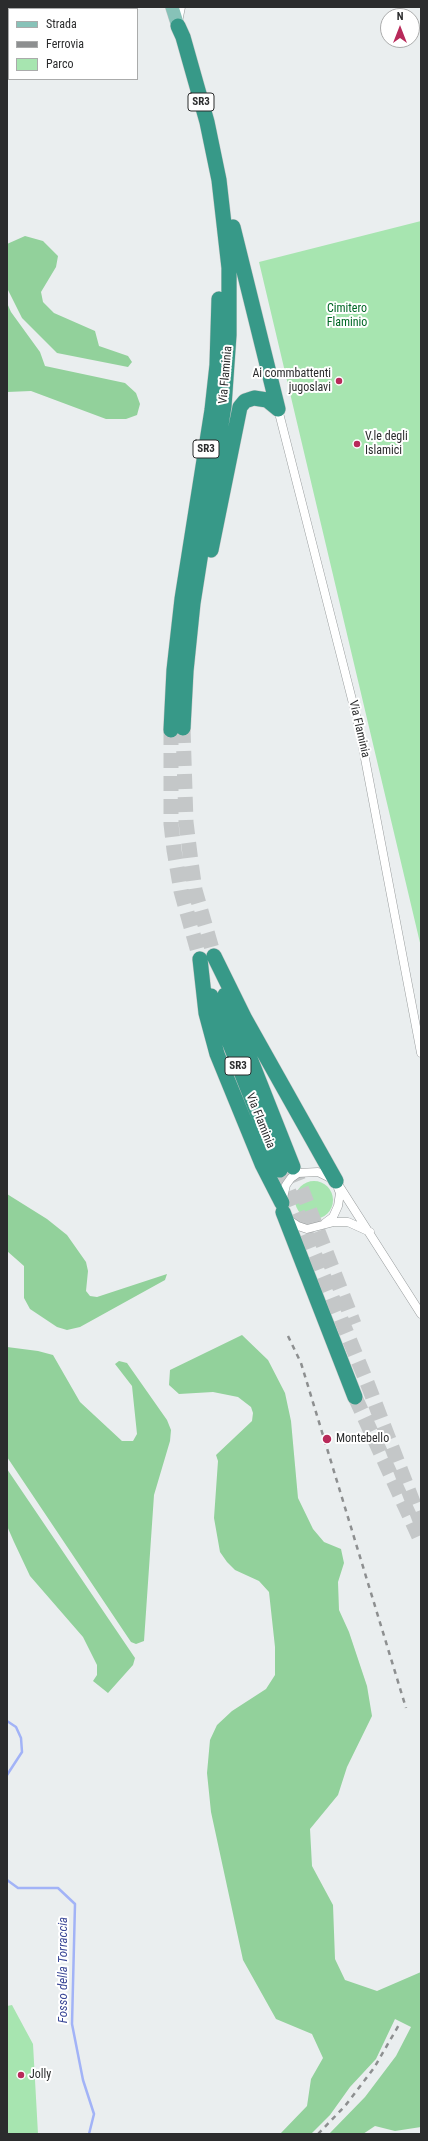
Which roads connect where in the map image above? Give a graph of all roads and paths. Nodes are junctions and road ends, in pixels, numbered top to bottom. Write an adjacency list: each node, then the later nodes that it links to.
1 (172, 7): 3 (main road, Via Flaminia / SR3)
2 (181, 7): 3 (street)
3 (178, 26): 4 (highway, Via Flaminia / SR3); 6 (highway, Via Flaminia / SR3)
4 (219, 180): 5 (highway); 6 (highway, Via Flaminia / SR3)
5 (278, 409): 6 (highway); 8 (street, Via Flaminia)
6 (193, 603)
7 (207, 957): 9 (highway, Via Flaminia / SR3); 10 (highway); 11 (highway)
8 (421, 1053)
9 (286, 1169)
10 (336, 1181): 11 (street); 12 (street); 13 (street)
11 (283, 1207): 12 (street); 15 (highway)
12 (322, 1226): 13 (street)
13 (370, 1232): 14 (street)
14 (421, 1314)
15 (355, 1397)

